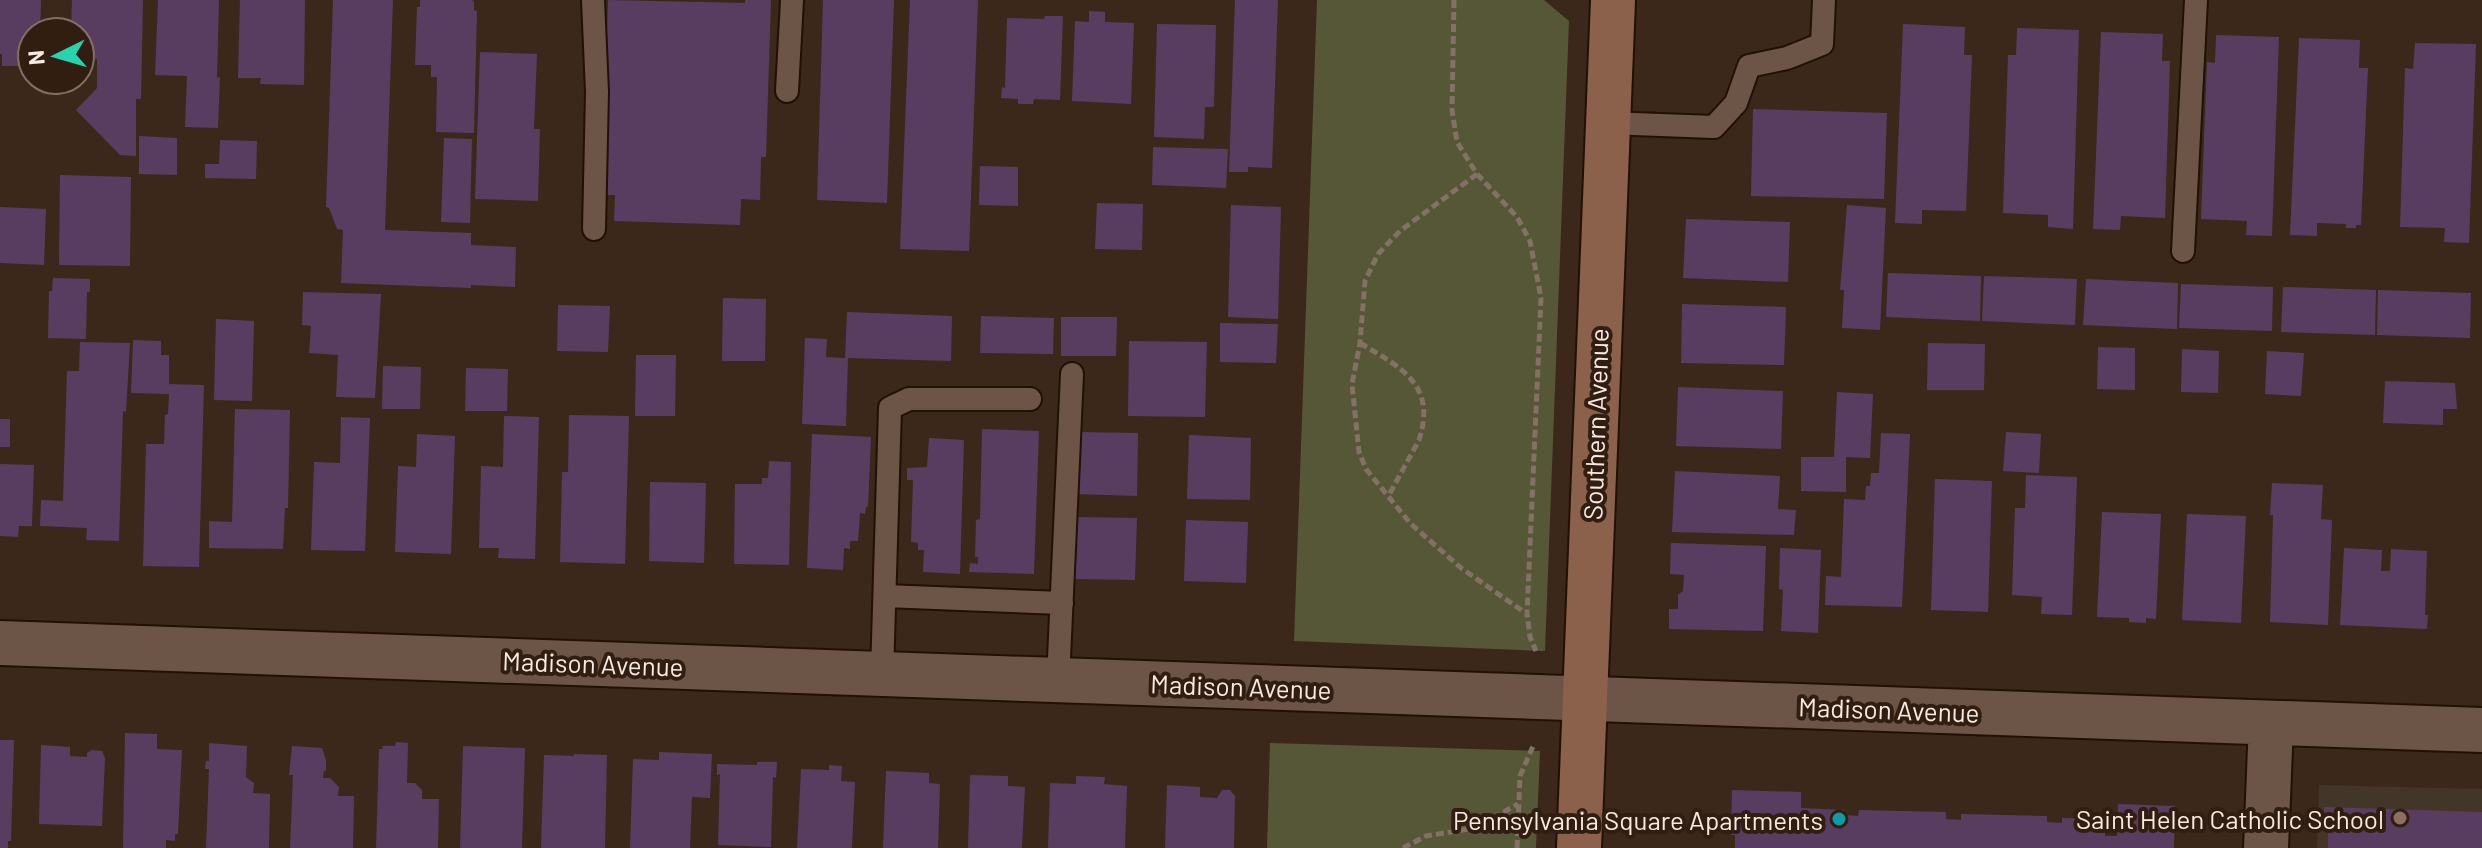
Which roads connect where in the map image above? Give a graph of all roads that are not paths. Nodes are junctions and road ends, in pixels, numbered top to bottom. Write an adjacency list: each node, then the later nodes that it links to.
1 (593, 0): 8 (lane)
2 (792, 0): 6 (lane)
3 (1613, 0): 7 (street, Southern Avenue)
4 (1824, 0): 7 (lane)
5 (2196, 0): 9 (lane)
6 (787, 91)
7 (1607, 123): 17 (street, Southern Avenue)
8 (594, 229)
9 (2183, 251)
10 (1072, 374): 13 (lane)
11 (1030, 399): 12 (lane)
12 (885, 596): 13 (lane); 15 (lane)
13 (1062, 603): 16 (lane)
14 (0, 643): 15 (street, Madison Avenue)
15 (882, 674): 16 (street, Madison Avenue)
16 (1058, 680): 17 (street, Madison Avenue)
17 (1584, 698): 18 (street, Madison Avenue); 20 (street, Southern Avenue)
18 (2271, 723): 19 (street, Madison Avenue); 21 (street)
19 (2482, 730)
20 (1579, 848)
21 (2266, 848)

